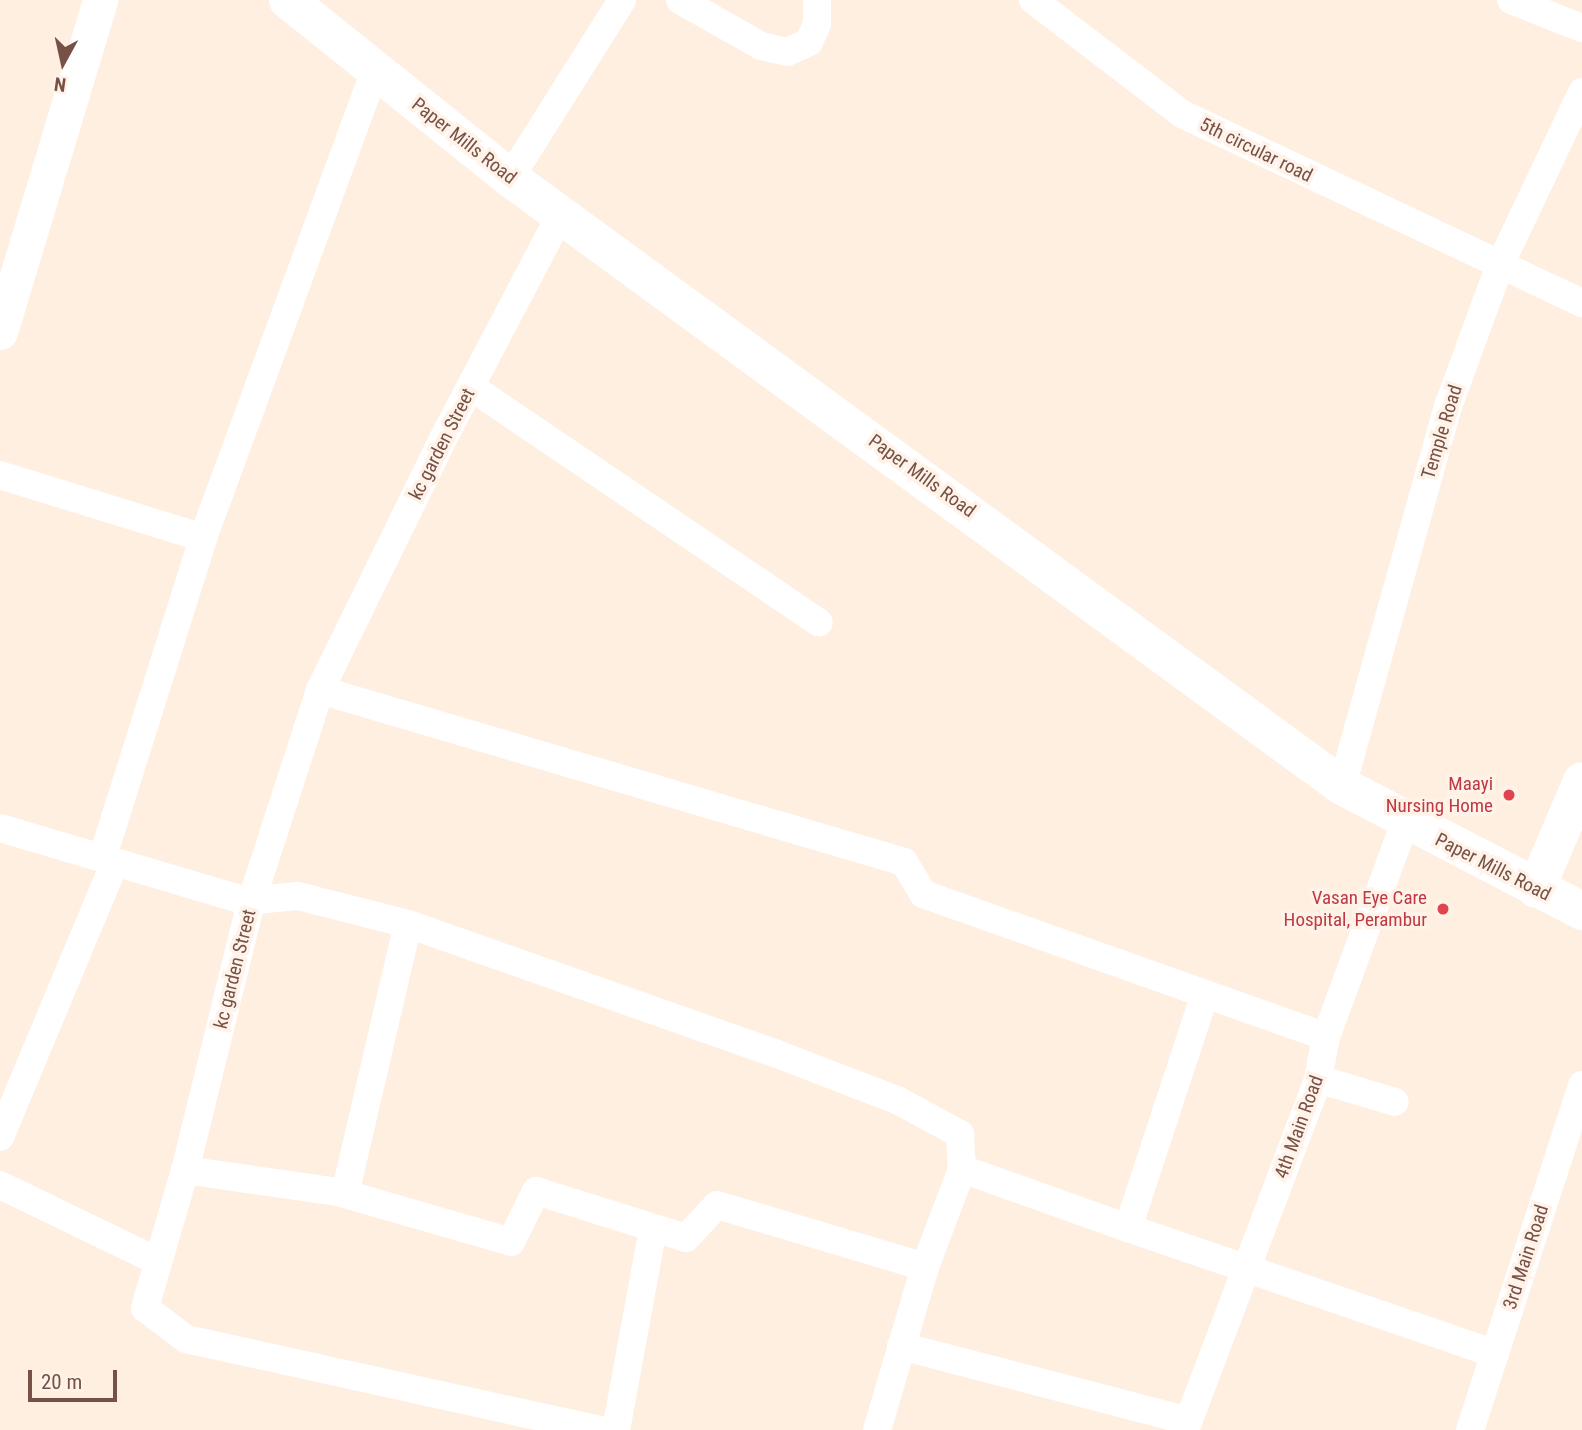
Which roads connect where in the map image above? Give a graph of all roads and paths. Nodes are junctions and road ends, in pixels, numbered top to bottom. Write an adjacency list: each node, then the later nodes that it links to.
1 (100, 0): 15 (street)
2 (288, 0): 9 (main road, Paper Mills Road)
3 (622, 0): 11 (street)
4 (680, 0): 5 (street)
5 (817, 0)
6 (1033, 0): 13 (street, 5th circular road)
7 (1511, 0): 8 (street)
8 (1582, 28)
9 (375, 71): 11 (main road, Paper Mills Road); 18 (street)
10 (1582, 92): 13 (street, Temple Road)
11 (510, 178): 12 (main road, Paper Mills Road)
12 (561, 214): 16 (street, kc garden Street); 22 (main road, Paper Mills Road)
13 (1499, 267): 14 (street, 5th circular road); 22 (street, Temple Road)
14 (1582, 303)
15 (0, 332)
16 (471, 387): 19 (street); 20 (street, kc garden Street)
17 (0, 475): 18 (street)
18 (203, 538): 25 (street)
19 (819, 623)
20 (320, 690): 27 (street, kc garden Street); 30 (street)
21 (1582, 781): 26 (main road)
22 (1342, 786): 23 (main road, Paper Mills Road)
23 (1405, 822): 26 (main road, Paper Mills Road); 31 (street, 4th Main Road)
24 (0, 828): 25 (street)
25 (109, 860): 27 (street); 35 (street)
26 (1536, 890): 28 (main road, Paper Mills Road)
27 (251, 902): 29 (street); 37 (street, kc garden Street)
28 (1580, 903)
29 (408, 924): 36 (street); 39 (street)
30 (1205, 994): 31 (street); 41 (street)
31 (1326, 1037): 32 (street, 4th Main Road)
32 (1318, 1079): 34 (street); 44 (street, 4th Main Road)
33 (1582, 1085): 46 (street, 3rd Main Road)
34 (1395, 1102)
35 (0, 1137)
36 (962, 1169): 41 (street); 43 (street)
37 (185, 1170): 39 (street); 42 (street, kc garden Street)
38 (0, 1185): 42 (street)
39 (345, 1194): 40 (street)
40 (653, 1228): 43 (street); 49 (street)
41 (1128, 1228): 44 (street)
42 (157, 1261): 48 (street, kc garden Street)
43 (925, 1267): 45 (street)
44 (1245, 1271): 46 (street); 47 (street, 4th Main Road)
45 (901, 1346): 47 (street); 50 (street)
46 (1495, 1354): 51 (street, 3rd Main Road)
47 (1187, 1426)
48 (600, 1430)
49 (616, 1430)
50 (877, 1430)
51 (1470, 1430)

